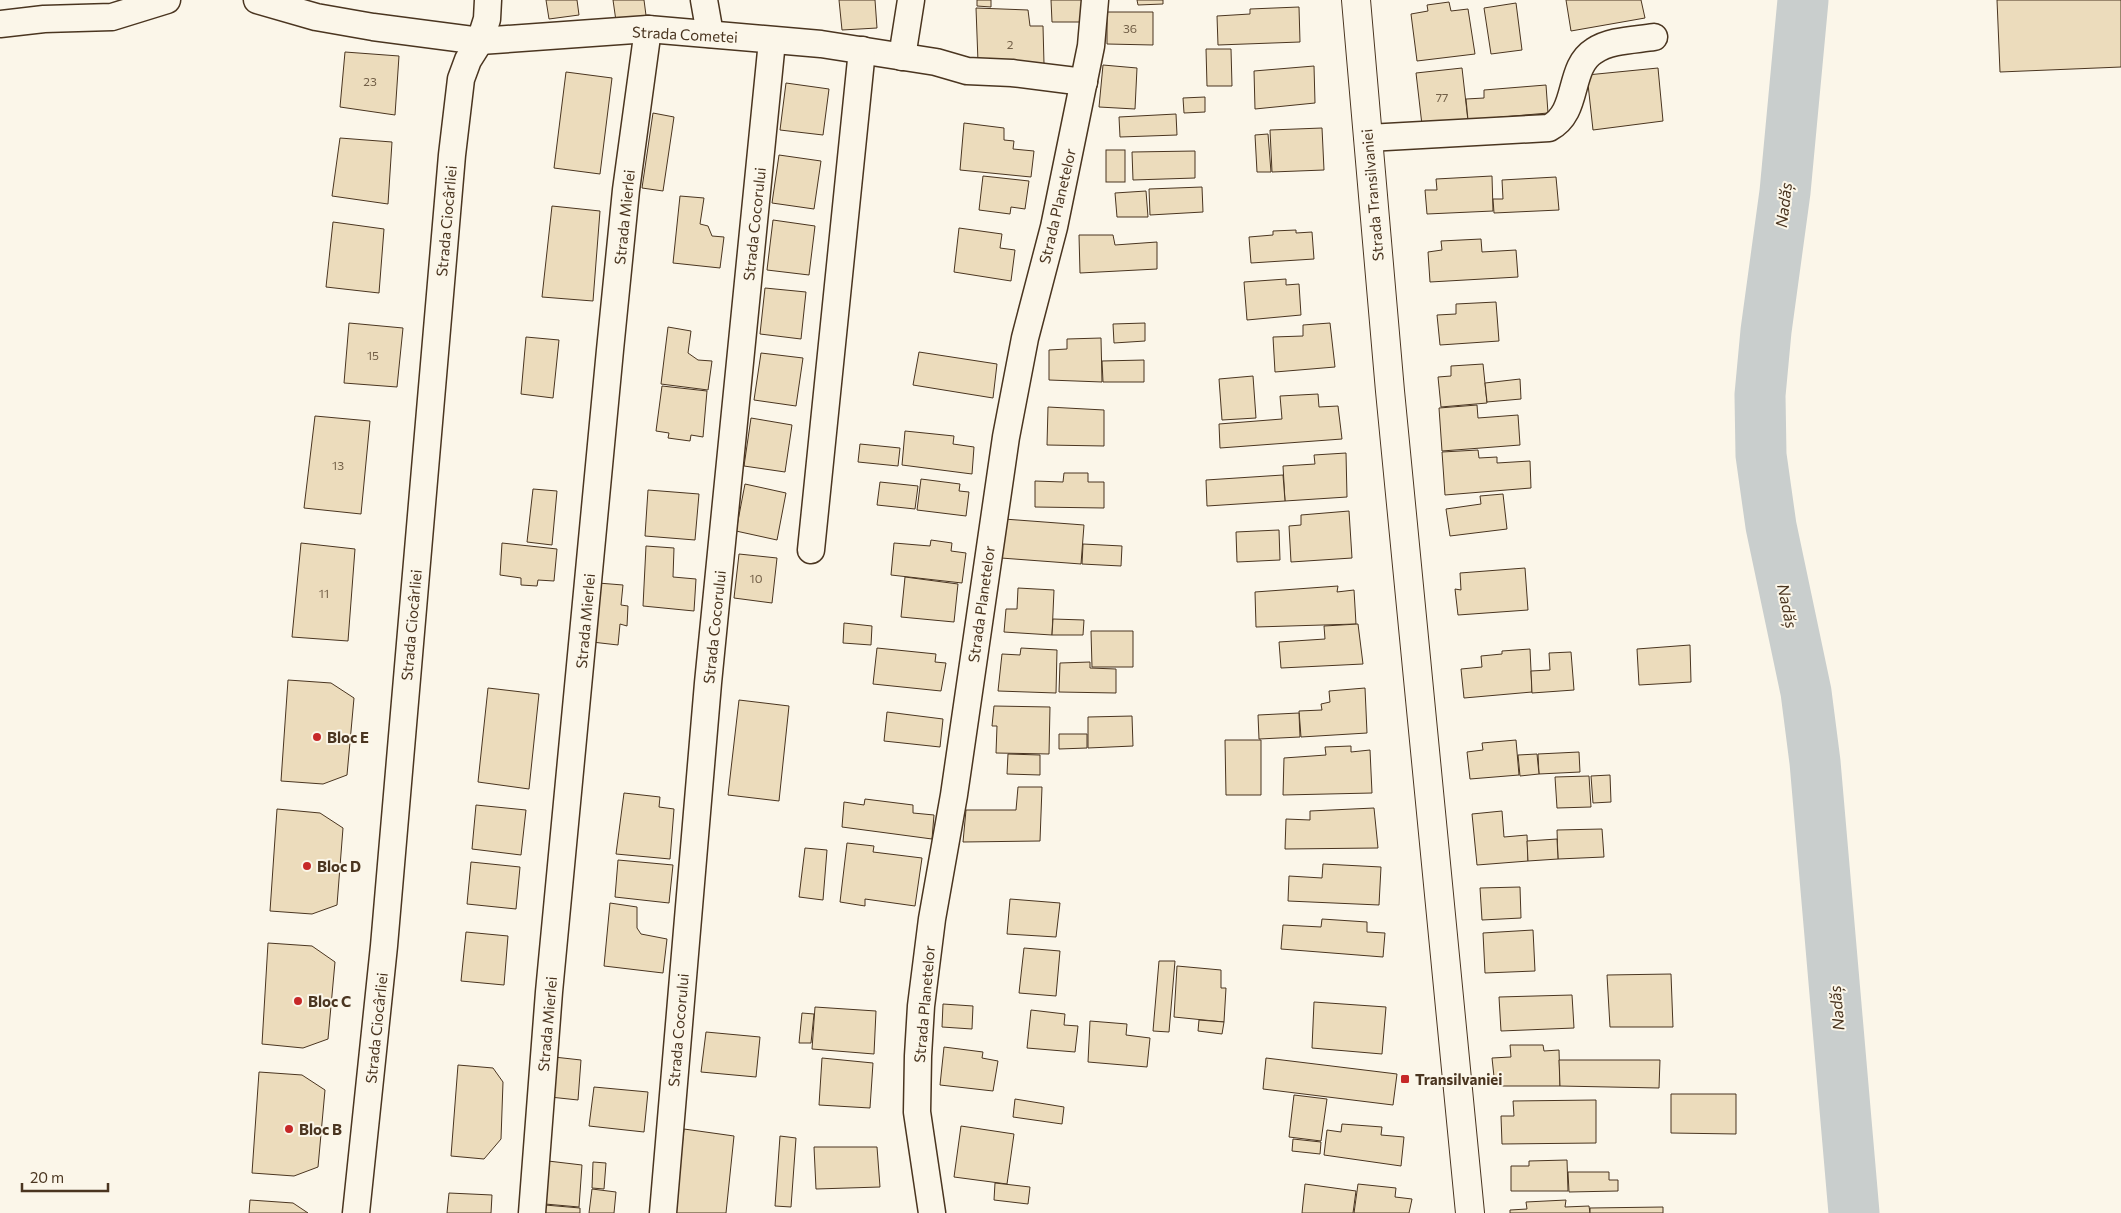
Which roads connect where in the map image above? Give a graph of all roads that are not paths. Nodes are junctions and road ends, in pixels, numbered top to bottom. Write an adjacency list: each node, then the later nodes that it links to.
1 (167, 0): 8 (street)
2 (256, 0): 12 (street, Strada Cometei)
3 (488, 0): 12 (street, Strada Ciocârliei)
4 (704, 0): 10 (street)
5 (911, 0): 15 (street)
6 (1095, 0): 16 (street, Strada Planetelor)
7 (1356, 0): 17 (main road, Strada Transilvaniei)
8 (0, 24)
9 (648, 29): 10 (street, Strada Cometei); 12 (street, Strada Cometei); 20 (street, Strada Mierlei)
10 (710, 34): 13 (street, Strada Cometei)
11 (1654, 37): 17 (street)
12 (480, 41): 19 (street, Strada Ciocârliei)
13 (772, 41): 14 (street, Strada Cometei); 21 (street, Strada Cocorului)
14 (862, 50): 15 (street, Strada Cometei); 18 (street)
15 (902, 57): 16 (street, Strada Cometei)
16 (1084, 82): 22 (street, Strada Planetelor)
17 (1368, 138): 23 (main road, Strada Transilvaniei)
18 (811, 550)
19 (356, 1213)
20 (532, 1213)
21 (663, 1213)
22 (932, 1213)
23 (1470, 1213)

